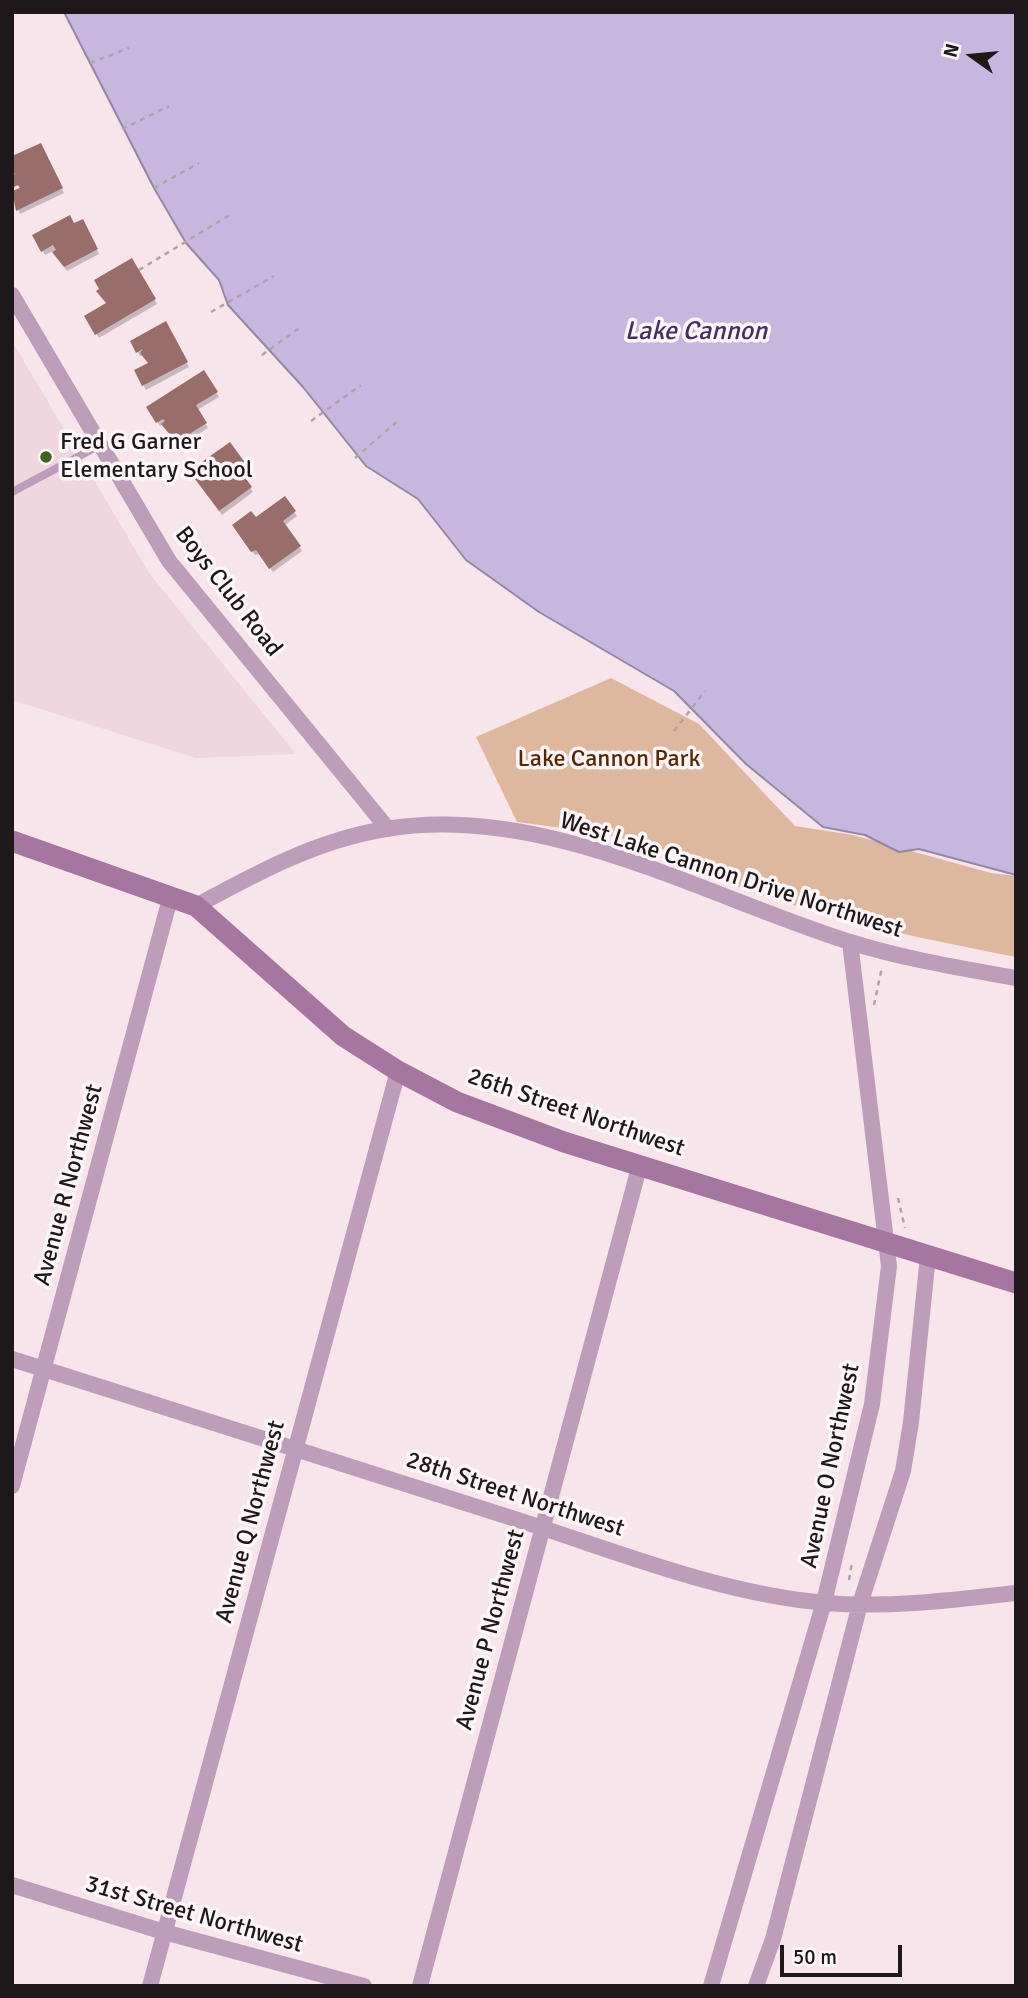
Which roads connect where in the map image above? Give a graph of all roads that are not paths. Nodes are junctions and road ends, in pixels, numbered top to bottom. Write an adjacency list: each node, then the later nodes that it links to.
1 (12, 295): 2 (street, Boys Club Road)
2 (100, 445): 3 (lane); 4 (street, Boys Club Road)
3 (12, 492)
4 (388, 829): 7 (street, West Lake Cannon Drive Northwest); 8 (street, West Lake Cannon Drive Northwest)
5 (12, 841): 6 (street, 26th Street Northwest)
6 (171, 895): 7 (street, 26th Street Northwest); 16 (street, Avenue R Northwest)
7 (196, 906): 10 (street, 26th Street Northwest)
8 (850, 942): 9 (street, West Lake Cannon Drive Northwest); 12 (street, Avenue O Northwest)
9 (1016, 978)
10 (398, 1071): 11 (street, 26th Street Northwest); 17 (street, Avenue Q Northwest)
11 (640, 1164): 12 (street, 26th Street Northwest); 19 (street, Avenue P Northwest)
12 (887, 1243): 13 (street, 26th Street Northwest); 21 (street, Avenue O Northwest)
13 (928, 1256): 14 (street, 26th Street Northwest); 22 (street)
14 (1016, 1283)
15 (12, 1359): 16 (street, 28th Street Northwest)
16 (43, 1368): 17 (street, 28th Street Northwest); 18 (street, Avenue R Northwest)
17 (294, 1449): 19 (street, 28th Street Northwest); 24 (street, Avenue Q Northwest)
18 (12, 1486)
19 (541, 1527): 21 (street, 28th Street Northwest); 27 (street, Avenue P Northwest)
20 (1016, 1593): 22 (street, 28th Street Northwest)
21 (824, 1602): 22 (street, 28th Street Northwest); 28 (street, Avenue O Northwest)
22 (860, 1604): 29 (street)
23 (12, 1885): 24 (street, 31st Street Northwest)
24 (164, 1932): 25 (street, Avenue Q Northwest); 26 (street, 31st Street Northwest)
25 (150, 1986)
26 (364, 1986)
27 (420, 1986)
28 (711, 1986)
29 (757, 1986)

